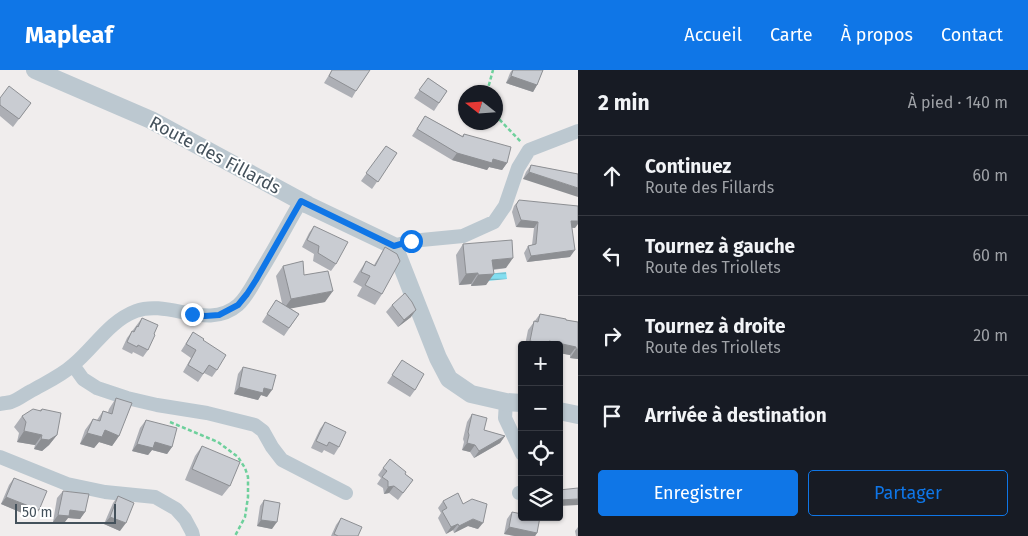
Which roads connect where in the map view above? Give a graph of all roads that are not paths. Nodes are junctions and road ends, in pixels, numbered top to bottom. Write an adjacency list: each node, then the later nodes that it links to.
1 (35, 70): 3 (street, Route des Fillards)
2 (578, 131): 4 (street)
3 (301, 201): 4 (street, Route des Fillards); 5 (street)
4 (394, 246): 6 (street)
5 (73, 365): 7 (street); 12 (street)
6 (514, 403): 10 (street)
7 (0, 404)
8 (563, 412): 9 (street)
9 (578, 415)
10 (518, 446)
11 (0, 457): 13 (street)
12 (346, 493)
13 (193, 536)

